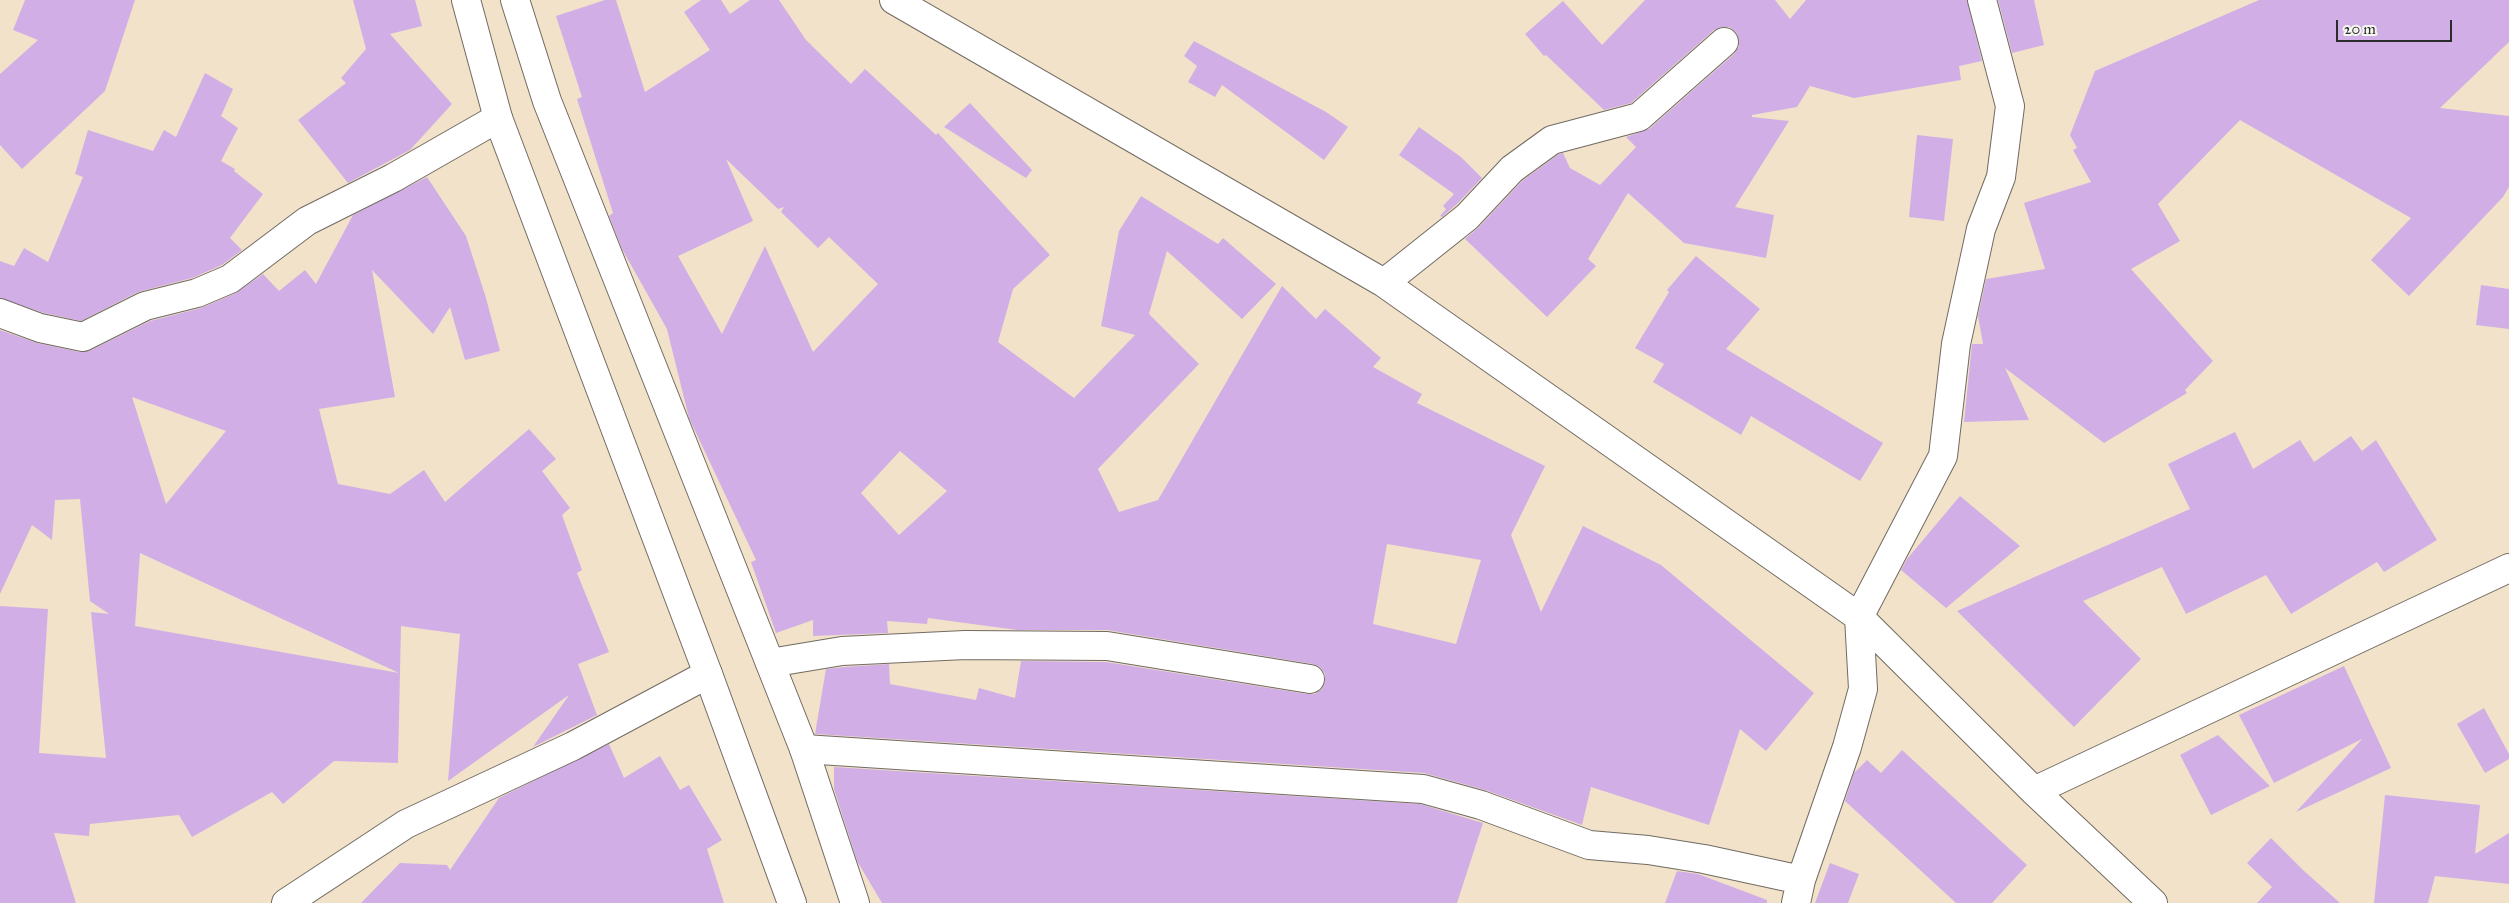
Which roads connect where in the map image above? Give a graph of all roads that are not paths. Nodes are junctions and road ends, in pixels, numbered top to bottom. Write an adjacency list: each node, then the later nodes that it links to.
1 (466, 0): 6 (street)
2 (515, 0): 11 (street)
3 (894, 0): 7 (street)
4 (1982, 0): 10 (street)
5 (1724, 42): 7 (street)
6 (498, 118): 8 (street); 12 (street)
7 (1384, 283): 10 (street)
8 (0, 313)
9 (2509, 568): 15 (street)
10 (1859, 617): 15 (street); 16 (street)
11 (770, 663): 13 (street); 14 (street)
12 (708, 674): 17 (street); 18 (street)
13 (1310, 679)
14 (804, 749): 16 (street); 19 (street)
15 (2034, 791): 20 (street)
16 (1798, 892)
17 (286, 903)
18 (792, 903)
19 (855, 903)
20 (2153, 903)

